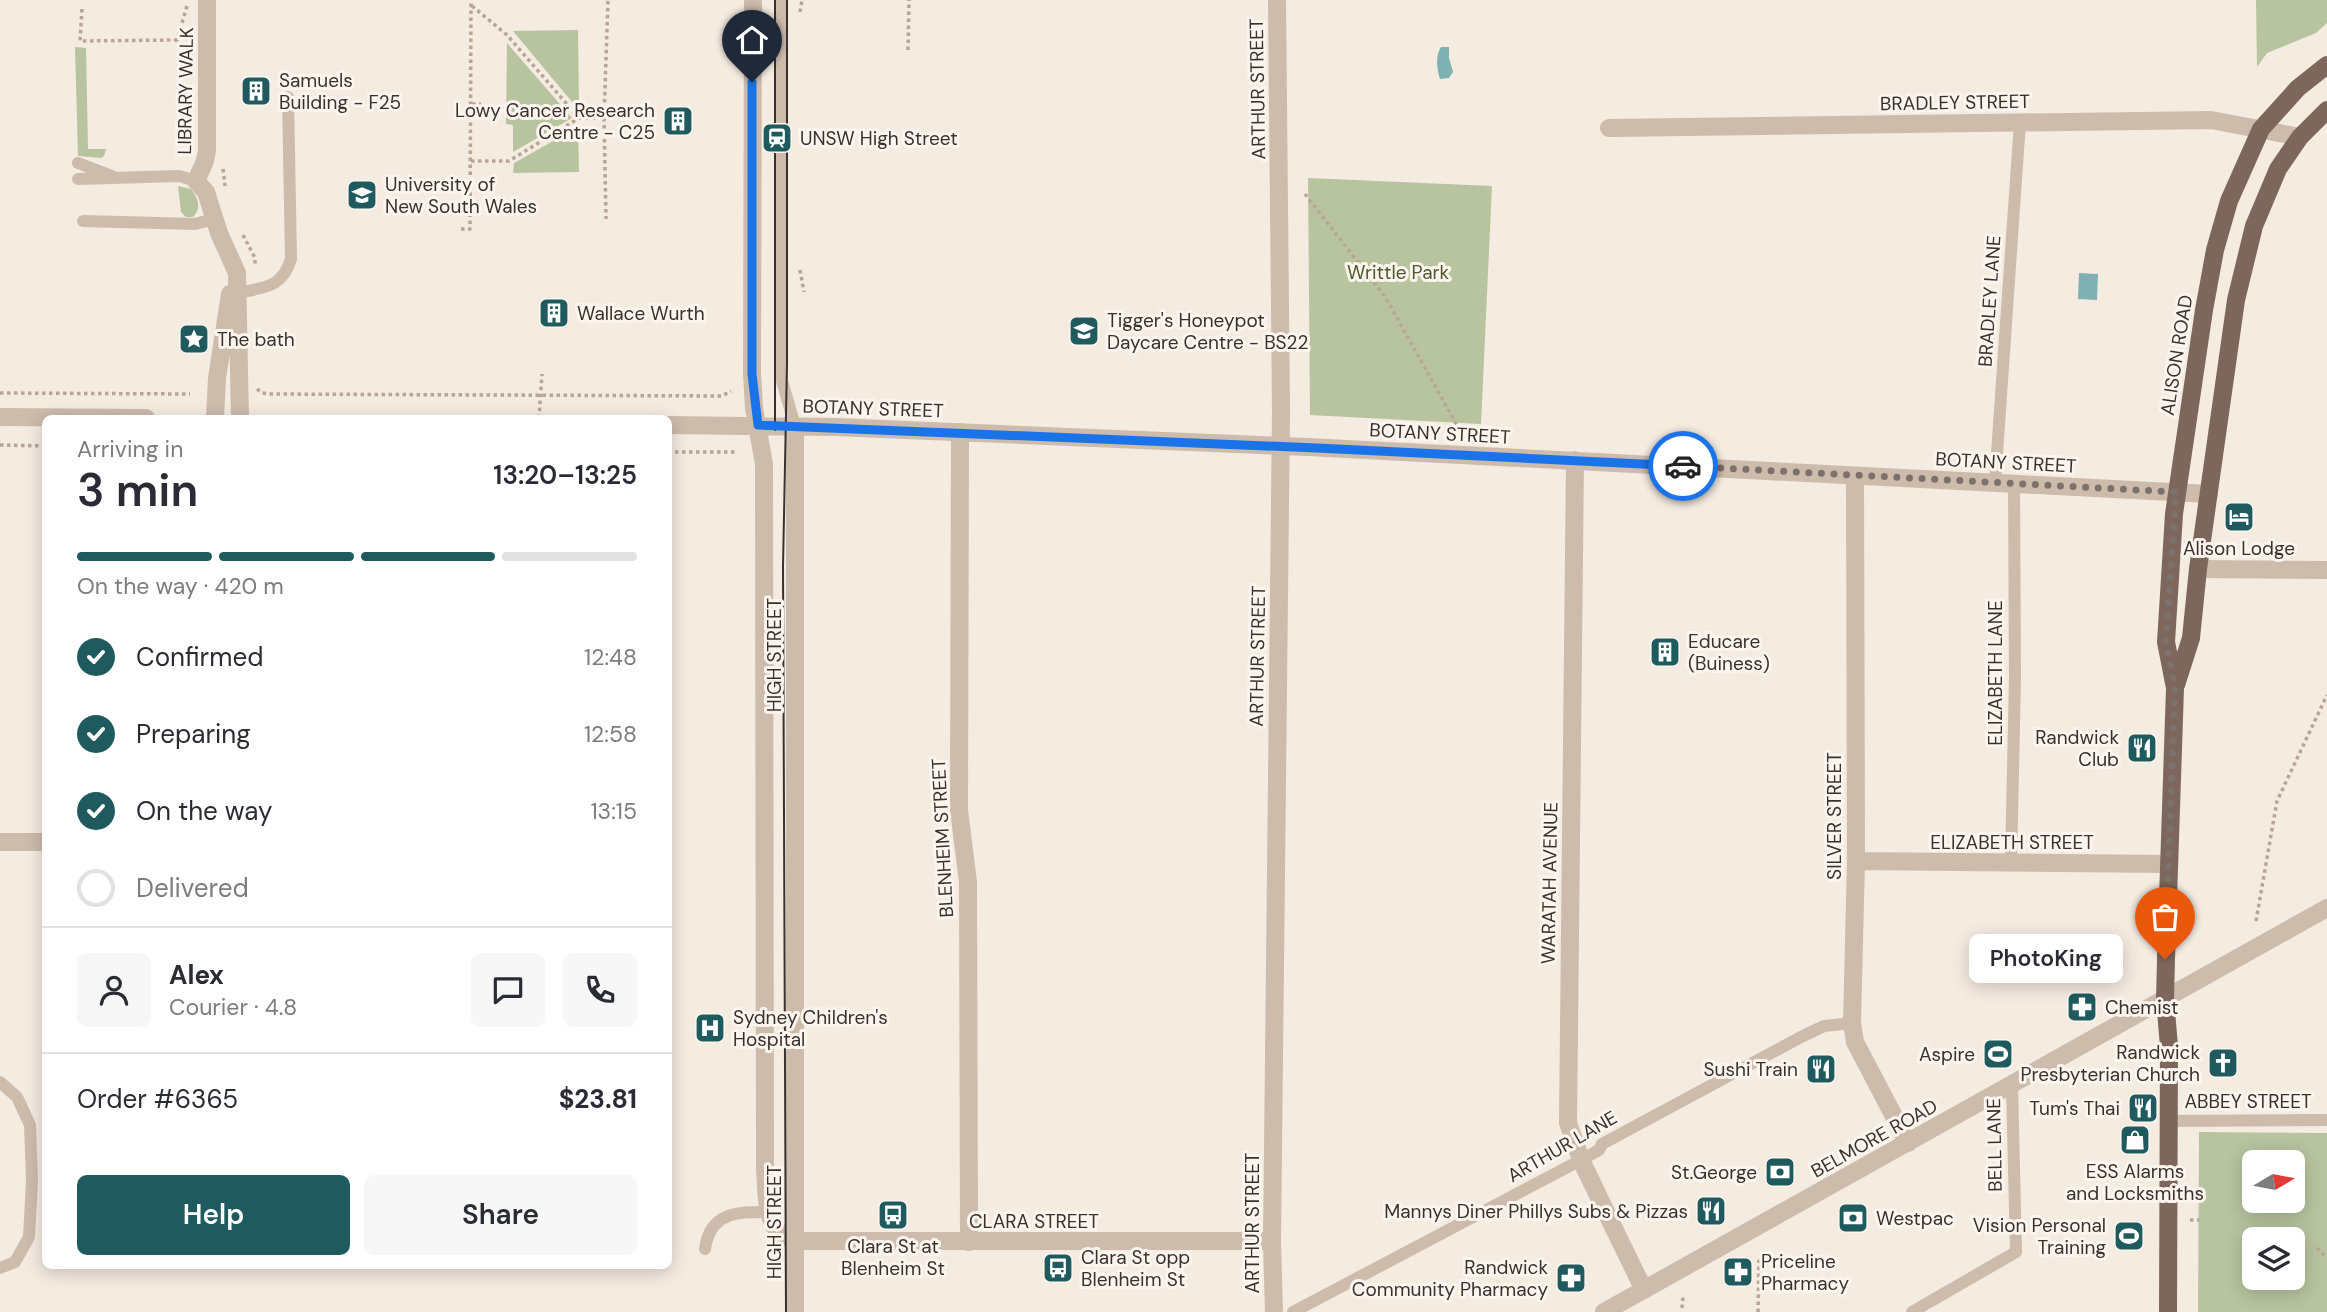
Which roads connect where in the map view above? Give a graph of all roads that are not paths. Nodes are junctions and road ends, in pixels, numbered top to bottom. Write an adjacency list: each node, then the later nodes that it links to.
1 (207, 0): 15 (street, LIBRARY WALK)
2 (752, 0): 24 (street, HIGH STREET)
3 (782, 0): 25 (lane, HIGH STREET)
4 (1277, 0): 27 (street, ARTHUR STREET)
5 (2327, 65): 10 (main road, ALISON ROAD)
6 (288, 97): 18 (lane)
7 (2327, 110): 11 (main road, ALISON ROAD)
8 (2020, 122): 9 (street, BRADLEY STREET); 10 (street, BRADLEY STREET); 30 (lane, BRADLEY LANE)
9 (1609, 128)
10 (2261, 130): 11 (street, BRADLEY STREET); 32 (main road, ALISON ROAD)
11 (2300, 137): 33 (main road, ALISON ROAD)
12 (78, 163): 13 (lane)
13 (116, 178): 14 (lane); 15 (lane)
14 (78, 179)
15 (196, 181): 16 (street)
16 (214, 219): 17 (lane); 18 (street)
17 (83, 222)
18 (241, 292): 19 (street); 20 (street)
19 (215, 415)
20 (240, 415)
21 (0, 417): 22 (street)
22 (42, 417)
23 (672, 425): 24 (street, BOTANY STREET)
24 (758, 425): 25 (street, BOTANY STREET); 51 (street, HIGH STREET)
25 (795, 426): 26 (street, BOTANY STREET); 52 (street, HIGH STREET)
26 (960, 432): 27 (street, BOTANY STREET); 54 (street, BLENHEIM STREET)
27 (1280, 446): 28 (street, BOTANY STREET); 53 (street, ARTHUR STREET)
28 (1575, 460): 29 (street, BOTANY STREET); 50 (street, WARATAH AVENUE)
29 (1855, 475): 30 (street, BOTANY STREET); 39 (street, SILVER STREET)
30 (1995, 482): 31 (street, BOTANY STREET)
31 (2014, 483): 32 (street, BOTANY STREET); 40 (lane, ELIZABETH LANE)
32 (2176, 492): 33 (street, BOTANY STREET); 36 (main road, ALISON ROAD)
33 (2209, 494): 34 (main road, ALISON ROAD)
34 (2198, 569): 35 (street); 36 (main road, ALISON ROAD)
35 (2327, 570)
36 (2175, 688): 41 (main road, ALISON ROAD)
37 (0, 842): 38 (street)
38 (42, 842)
39 (1856, 862): 40 (street, ELIZABETH STREET); 44 (street, SILVER STREET)
40 (2011, 863): 41 (street, ELIZABETH STREET)
41 (2169, 864): 43 (main road, ALISON ROAD)
42 (2327, 908): 43 (street, BELMORE ROAD)
43 (2165, 1000): 46 (street, BELMORE ROAD); 48 (main road, ALISON ROAD)
44 (1852, 1023): 49 (street, SILVER STREET); 50 (lane, ARTHUR LANE)
45 (0, 1082): 56 (lane)
46 (2012, 1085): 49 (street, BELMORE ROAD); 62 (lane, BELL LANE)
47 (2327, 1120): 48 (lane, ABBEY STREET)
48 (2169, 1121): 63 (main road, ALISON ROAD)
49 (1908, 1143): 57 (street, BELMORE ROAD)
50 (1581, 1160): 57 (street, WARATAH AVENUE); 60 (lane, ARTHUR LANE)
51 (769, 1212): 52 (street); 55 (lane)
52 (795, 1241): 54 (street, CLARA STREET); 58 (street, HIGH STREET)
53 (1272, 1241): 54 (street, CLARA STREET); 59 (street, ARTHUR STREET)
54 (969, 1242)
55 (705, 1248)
56 (0, 1268)
57 (1644, 1290): 61 (street, BELMORE ROAD)
58 (796, 1312)
59 (1274, 1312)
60 (1293, 1312)
61 (1604, 1312)
62 (1912, 1312)
63 (2168, 1312)

